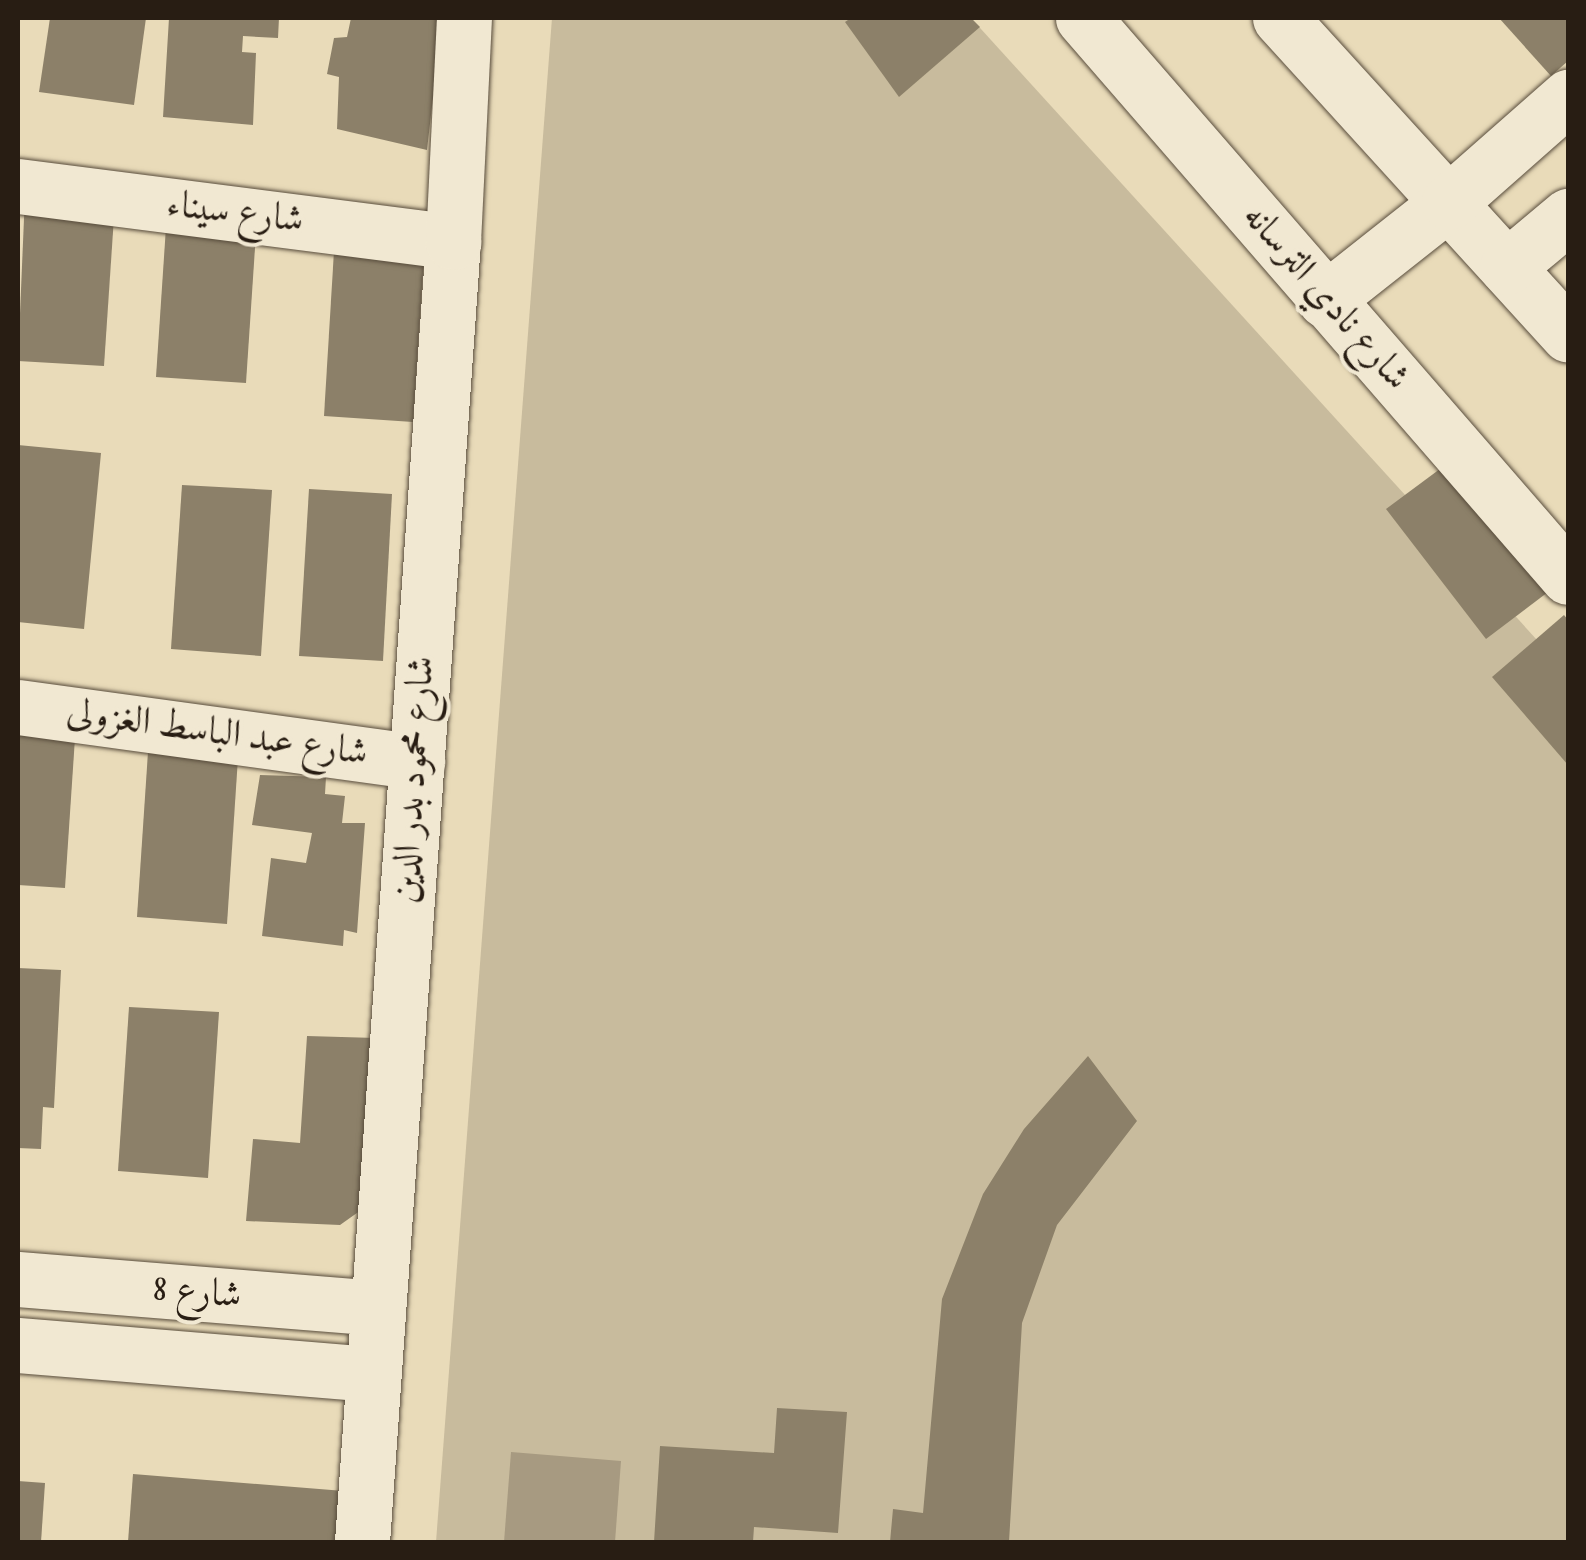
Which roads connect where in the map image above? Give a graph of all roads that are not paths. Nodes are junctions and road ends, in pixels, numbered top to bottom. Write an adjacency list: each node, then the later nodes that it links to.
1 (464, 18): 8 (street, شارع محمود بدر الدين)
2 (1082, 18): 10 (street, شارع نادي الترسانه)
3 (1280, 18): 6 (street)
4 (1568, 97): 6 (street)
5 (18, 186): 8 (street, شارع سيناء)
6 (1449, 202): 9 (street); 10 (street)
7 (1568, 216): 9 (street)
8 (453, 242): 14 (street, شارع محمود بدر الدين)
9 (1507, 267): 11 (street)
10 (1325, 300): 12 (street, شارع نادي الترسانه)
11 (1568, 334)
12 (1568, 576)
13 (18, 706): 14 (street, شارع عبد الباسط الغزولى)
14 (417, 762): 16 (street, شارع محمود بدر الدين)
15 (18, 1279): 16 (street, شارع 8)
16 (378, 1308): 18 (street, شارع محمود بدر الدين)
17 (18, 1344): 18 (street, شارع 8)
18 (374, 1374): 19 (street, شارع محمود بدر الدين)
19 (362, 1542)

